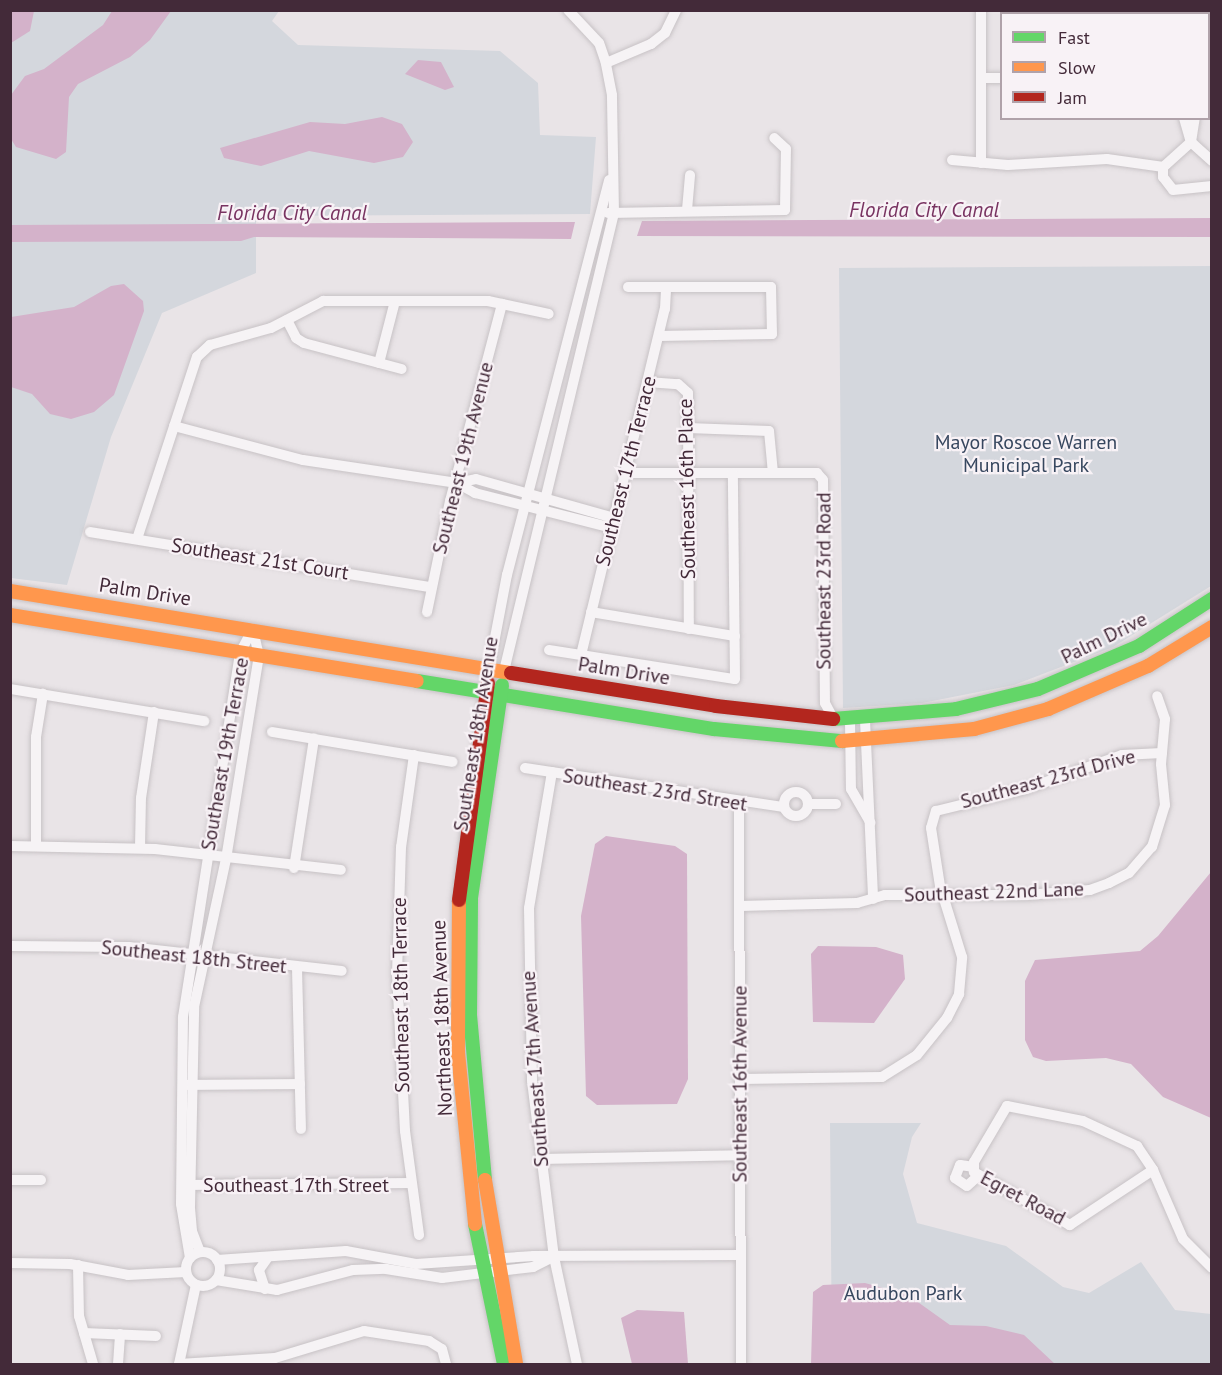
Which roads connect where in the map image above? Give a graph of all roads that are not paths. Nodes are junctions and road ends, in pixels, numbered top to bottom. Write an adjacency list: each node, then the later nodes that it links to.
1 (568, 10): 4 (street)
2 (676, 10): 4 (street)
3 (981, 10): 5 (street)
4 (606, 63): 15 (street)
5 (981, 78): 6 (street); 13 (street)
6 (1000, 78)
7 (1184, 120): 10 (street)
8 (1195, 120): 10 (street)
9 (774, 138): 18 (street)
10 (1191, 142): 12 (street); 14 (street)
11 (952, 160): 13 (street)
12 (1212, 161)
13 (981, 163): 14 (street)
14 (1163, 167): 17 (street)
15 (612, 168): 19 (street, Southeast 18th Avenue); 20 (street, Southeast 18th Avenue)
16 (690, 176): 18 (street)
17 (1212, 186)
18 (687, 210): 20 (street)
19 (602, 213): 20 (street); 38 (street, Southeast 18th Avenue)
20 (614, 213): 39 (street, Southeast 18th Avenue)
21 (628, 287): 22 (street)
22 (666, 287): 27 (street, Southeast 17th Terrace); 27 (street)
23 (395, 301): 24 (street); 26 (street); 28 (street)
24 (502, 304): 25 (street); 37 (street, Southeast 19th Avenue)
25 (549, 314)
26 (287, 320): 28 (street); 31 (street)
27 (659, 336): 30 (street, Southeast 17th Terrace)
28 (379, 363): 29 (street)
29 (402, 369)
30 (647, 382): 32 (street, Southeast 16th Place); 33 (street, Southeast 17th Terrace)
31 (174, 426): 37 (street); 44 (street)
32 (688, 428): 34 (street, Southeast 16th Place); 36 (street)
33 (625, 473): 34 (street, Southeast 23rd Road); 42 (street, Southeast 17th Terrace)
34 (689, 473): 35 (street, Southeast 23rd Road); 53 (street, Southeast 16th Place)
35 (734, 473): 36 (street, Southeast 23rd Road); 54 (street)
36 (773, 473): 65 (street, Southeast 23rd Road)
37 (457, 483): 38 (street); 40 (street); 45 (street, Southeast 19th Avenue)
38 (528, 493): 39 (street); 40 (street, Southeast 18th Avenue)
39 (543, 497): 41 (street, Southeast 18th Avenue); 42 (street)
40 (524, 506): 41 (street); 59 (street, Southeast 18th Avenue)
41 (540, 510): 42 (street); 60 (street, Southeast 18th Avenue)
42 (613, 523): 49 (street, Southeast 17th Terrace)
43 (90, 532): 44 (street, Southeast 21st Court)
44 (137, 540): 45 (street, Southeast 21st Court)
45 (431, 587): 48 (street, Southeast 19th Avenue)
46 (10, 591): 52 (main road, Palm Drive)
47 (1212, 599): 69 (main road, Palm Drive)
48 (427, 612)
49 (591, 612): 53 (street); 57 (street, Southeast 17th Terrace)
50 (10, 615): 56 (main road)
51 (1212, 627): 74 (main road)
52 (253, 629): 56 (street, Southeast 19th Terrace); 58 (street, Southeast 19th Terrace); 59 (main road, Palm Drive)
53 (689, 629): 54 (street)
54 (735, 636): 57 (street)
55 (549, 650): 57 (street)
56 (240, 653): 58 (main road); 86 (street, Southeast 19th Terrace)
57 (581, 655)
58 (259, 656): 62 (main road); 87 (street, Southeast 19th Terrace)
59 (489, 669): 60 (main road, Palm Drive); 62 (main road, Northeast 18th Avenue)
60 (504, 671): 62 (main road, Southeast 18th Avenue); 67 (main road, Palm Drive)
61 (10, 689): 63 (street)
62 (494, 691): 75 (main road); 119 (main road, Northeast 18th Avenue)
63 (43, 694): 66 (street); 89 (street)
64 (1157, 696): 76 (street, Southeast 22nd Lane)
65 (825, 704): 67 (street); 68 (street, Southeast 23rd Road)
66 (154, 712): 70 (street); 90 (street)
67 (816, 718): 68 (main road, Palm Drive)
68 (834, 720): 71 (main road, Palm Drive)
69 (865, 720): 71 (main road, Palm Drive); 74 (street)
70 (204, 721)
71 (850, 721): 75 (street)
72 (272, 732): 73 (street)
73 (314, 739): 77 (street); 93 (street)
74 (865, 741): 75 (main road); 85 (street)
75 (850, 742): 85 (street)
76 (1162, 753): 95 (street, Southeast 22nd Lane); 95 (street, Southeast 23rd Drive)
77 (414, 755): 78 (street); 111 (street, Southeast 18th Terrace)
78 (453, 762)
79 (525, 768): 80 (street, Southeast 23rd Street)
80 (552, 772): 81 (street, Southeast 23rd Street); 107 (street, Southeast 17th Avenue)
81 (739, 804): 84 (street, Southeast 23rd Street); 97 (street, Southeast 16th Avenue)
82 (809, 804): 83 (street); 84 (street); 84 (street)
83 (836, 804)
84 (784, 807)
85 (871, 823): 96 (street)
86 (210, 829): 87 (street); 91 (street, Southeast 19th Terrace)
87 (230, 832): 92 (street, Southeast 19th Terrace)
88 (10, 846): 89 (street)
89 (36, 846): 90 (street)
90 (140, 848): 91 (street)
91 (206, 855): 92 (street); 99 (street, Southeast 19th Terrace)
92 (225, 859): 93 (street); 99 (street, Southeast 19th Terrace)
93 (294, 868): 94 (street)
94 (341, 870)
95 (945, 894): 96 (street, Southeast 22nd Lane); 102 (street)
96 (873, 898): 97 (street, Southeast 22nd Lane)
97 (740, 906): 102 (street, Southeast 16th Avenue)
98 (10, 946): 99 (street, Southeast 18th Street)
99 (197, 955): 100 (street, Southeast 18th Street); 104 (street, Southeast 19th Terrace)
100 (297, 968): 101 (street, Southeast 18th Street); 103 (street)
101 (342, 971)
102 (740, 1079): 106 (street, Southeast 16th Avenue)
103 (300, 1084): 104 (street); 105 (street)
104 (185, 1085): 112 (street, Southeast 19th Terrace)
105 (301, 1129)
106 (740, 1155): 107 (street); 115 (street, Southeast 16th Avenue)
107 (540, 1159): 117 (street, Southeast 17th Avenue)
108 (1153, 1170): 108 (street, Egret Road); 123 (street, Egret Road)
109 (10, 1180): 110 (street)
110 (41, 1180)
111 (411, 1183): 112 (street, Southeast 17th Street); 113 (street, Southeast 18th Terrace)
112 (185, 1185): 114 (street, Southeast 19th Terrace); 118 (street, Southeast 19th Terrace)
113 (418, 1235)
114 (200, 1252): 118 (street); 120 (street)
115 (741, 1255): 117 (street); 139 (street, Southeast 16th Avenue)
116 (268, 1257): 119 (street); 120 (street); 128 (street)
117 (554, 1257): 119 (street); 125 (street); 138 (street, Southeast 17th Avenue)
118 (190, 1258): 124 (street)
119 (488, 1259): 125 (main road, Northeast 18th Avenue)
120 (217, 1260): 126 (street)
121 (10, 1263): 122 (street)
122 (78, 1265): 124 (street); 129 (street)
123 (1212, 1268)
124 (186, 1272): 127 (street)
125 (491, 1274): 128 (street); 136 (main road, Northeast 18th Avenue); 137 (main road, Northeast 18th Avenue)
126 (216, 1280): 127 (street); 128 (street)
127 (196, 1285): 134 (street)
128 (265, 1289)
129 (84, 1333): 130 (street); 132 (street)
130 (120, 1334): 131 (street); 133 (street)
131 (156, 1336)
132 (93, 1365)
133 (118, 1365)
134 (179, 1365): 135 (street)
135 (446, 1365)
136 (504, 1365)
137 (516, 1365)
138 (577, 1365)
139 (741, 1365)

